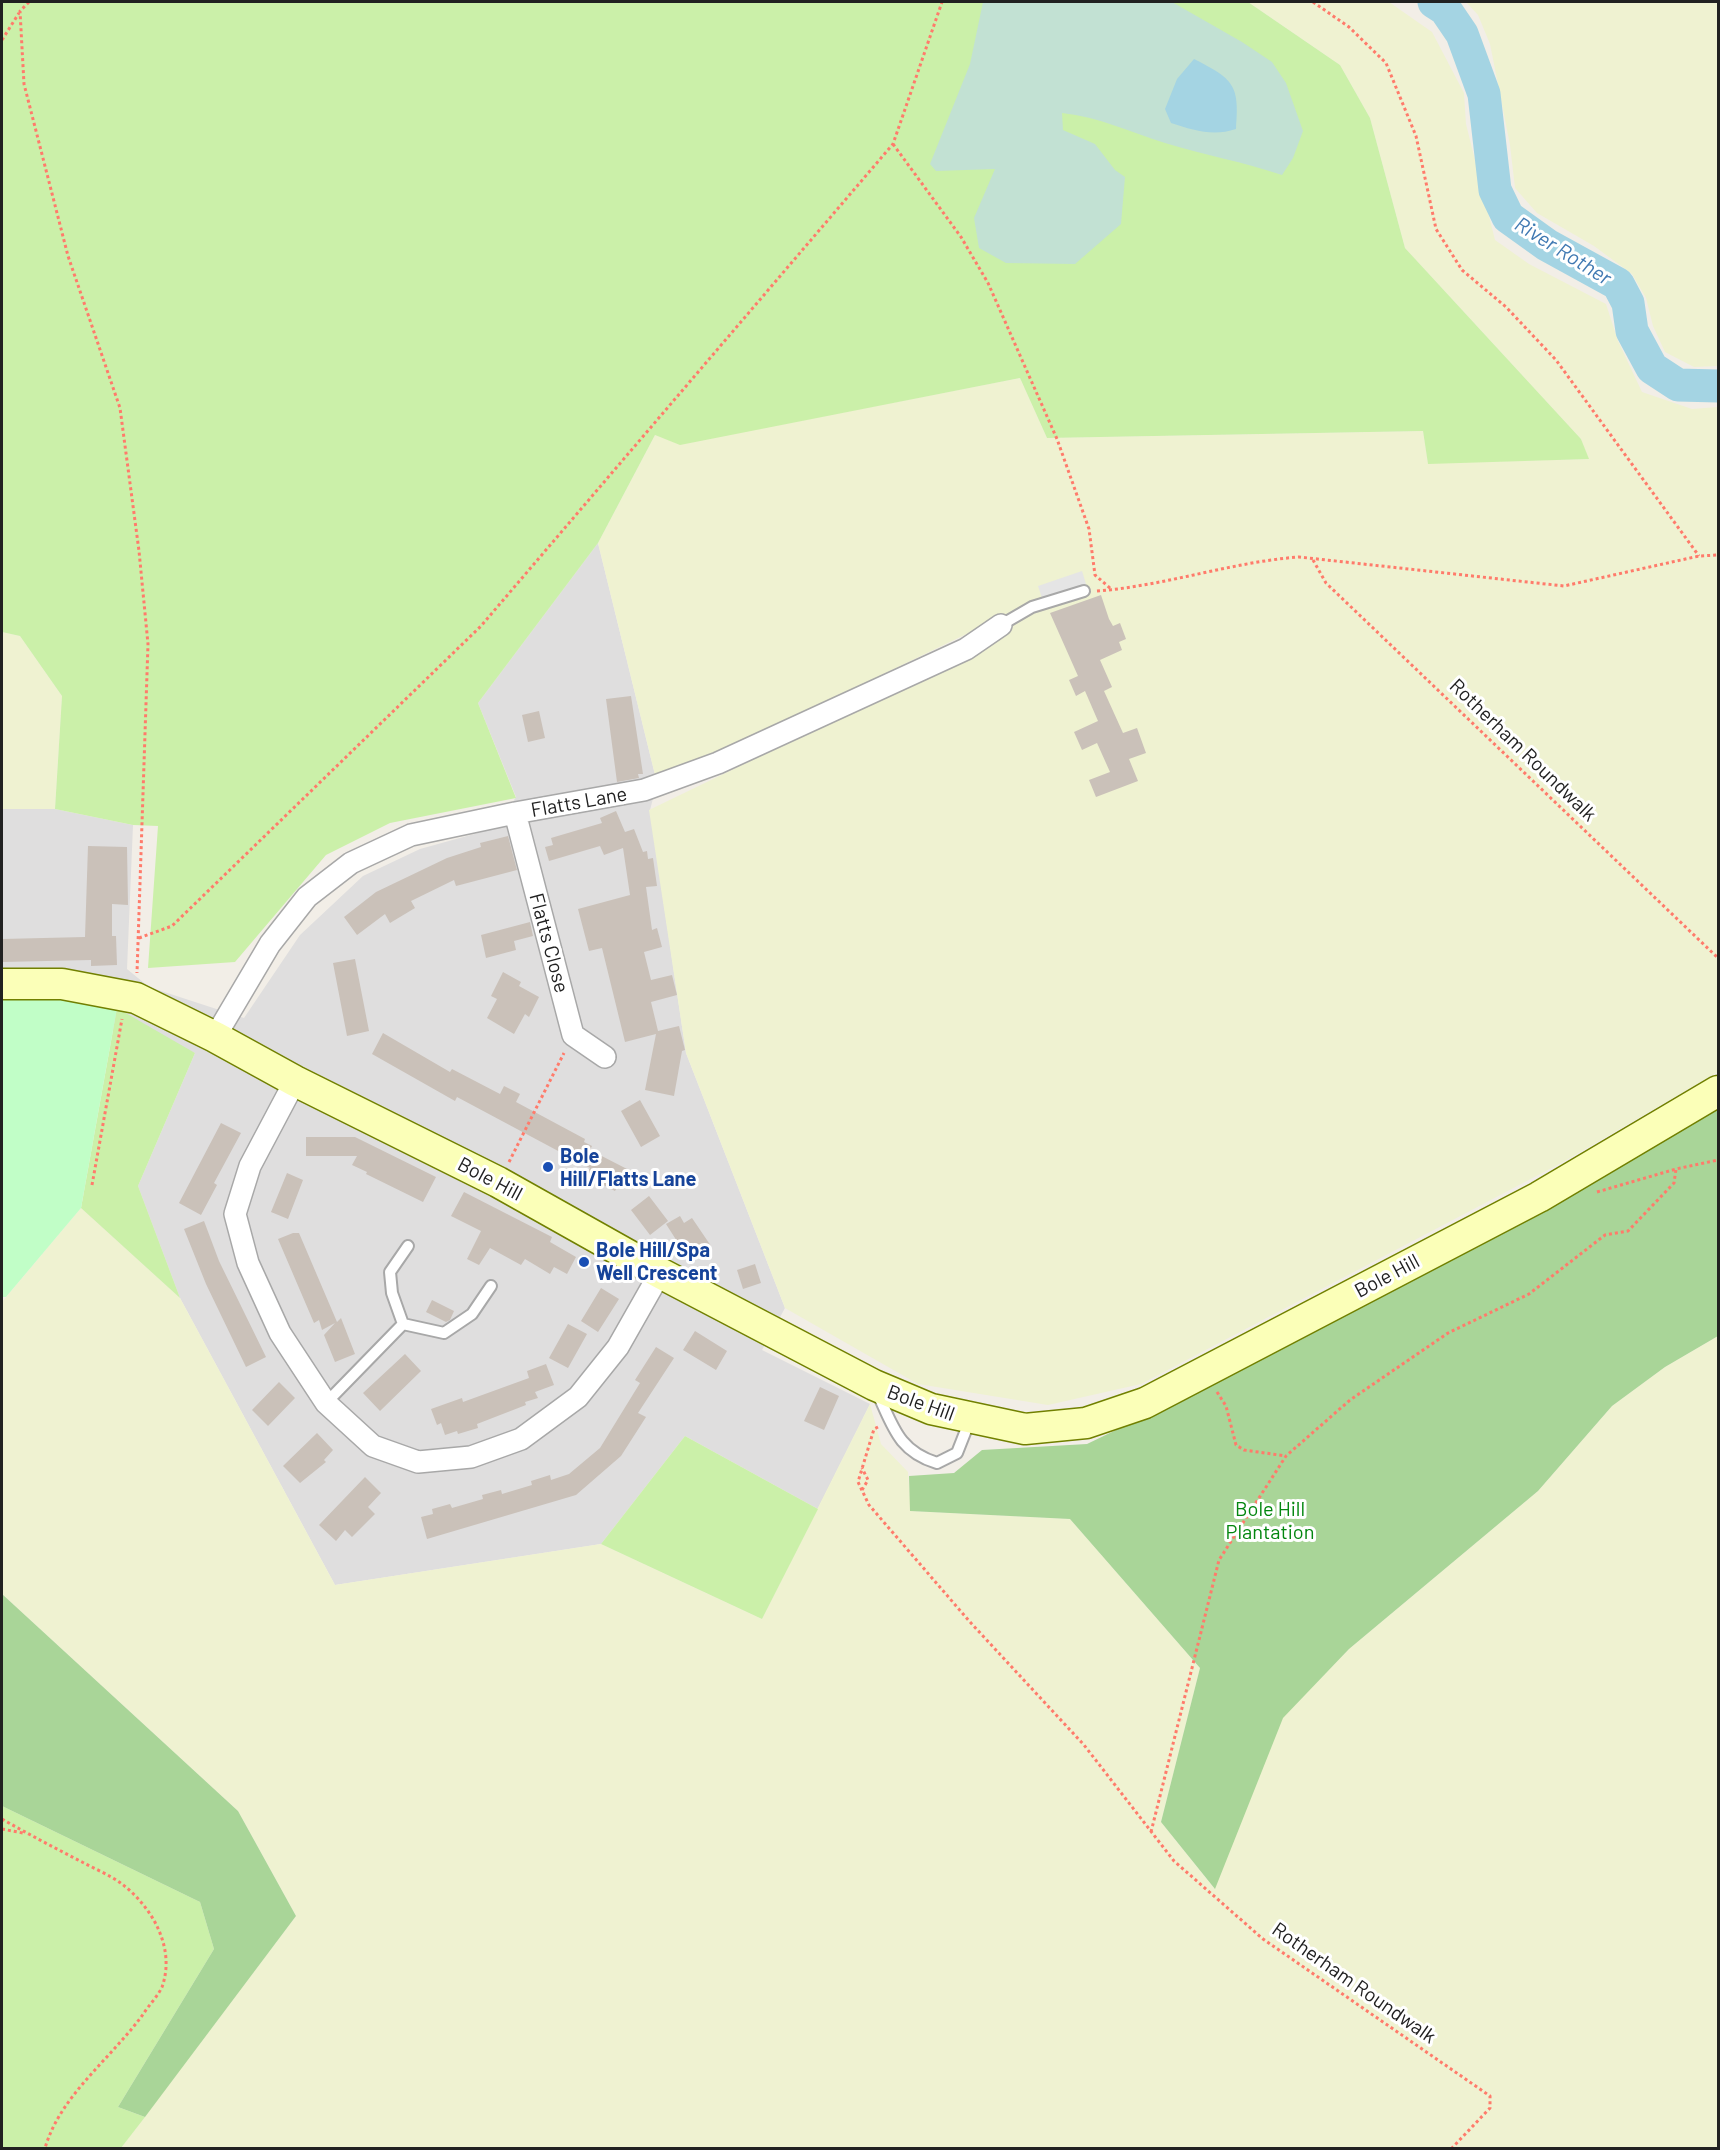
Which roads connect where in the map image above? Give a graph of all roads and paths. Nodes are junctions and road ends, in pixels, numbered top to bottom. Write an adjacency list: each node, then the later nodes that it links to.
1 (29, 2): 4 (path)
2 (942, 2): 6 (path)
3 (1313, 2): 8 (path)
4 (20, 11): 5 (path); 14 (path)
5 (2, 40)
6 (893, 144): 10 (path); 14 (path)
7 (1719, 555): 8 (path)
8 (1700, 556): 9 (path)
9 (1312, 560): 10 (path); 15 (path, Rotherham Roundwalk)
10 (1111, 590): 11 (path)
11 (1084, 591): 12 (lane)
12 (1001, 625): 13 (street, Flatts Lane)
13 (515, 813): 18 (street, Flatts Close); 19 (street, Flatts Lane)
14 (139, 938): 17 (path)
15 (1719, 958)
16 (2, 984): 17 (street, Bole Hill)
17 (131, 997): 19 (street, Bole Hill); 26 (path)
18 (573, 1035): 20 (street); 25 (path)
19 (215, 1036): 21 (street, Bole Hill)
20 (605, 1057)
21 (295, 1081): 25 (street, Bole Hill); 34 (street)
22 (1719, 1091): 32 (street, Bole Hill)
23 (1719, 1160): 24 (path)
24 (1676, 1169): 27 (path); 37 (path)
25 (498, 1182): 29 (street, Bole Hill)
26 (92, 1185)
27 (1590, 1194)
28 (408, 1246): 31 (lane)
29 (660, 1273): 33 (street, Bole Hill); 34 (street)
30 (491, 1286): 31 (lane)
31 (403, 1324): 34 (lane)
32 (1204, 1372): 35 (street, Bole Hill); 37 (path)
33 (874, 1385): 35 (street, Bole Hill); 36 (lane)
34 (326, 1403)
35 (970, 1419): 36 (lane)
36 (890, 1420): 38 (path)
37 (1286, 1456): 42 (path)
38 (862, 1468): 39 (path); 39 (path)
39 (862, 1490): 42 (path)
40 (2, 1819): 43 (path)
41 (2, 1829): 43 (path)
42 (1151, 1832): 45 (path, Rotherham Roundwalk)
43 (25, 1833): 44 (path)
44 (45, 2148)
45 (1452, 2148)

